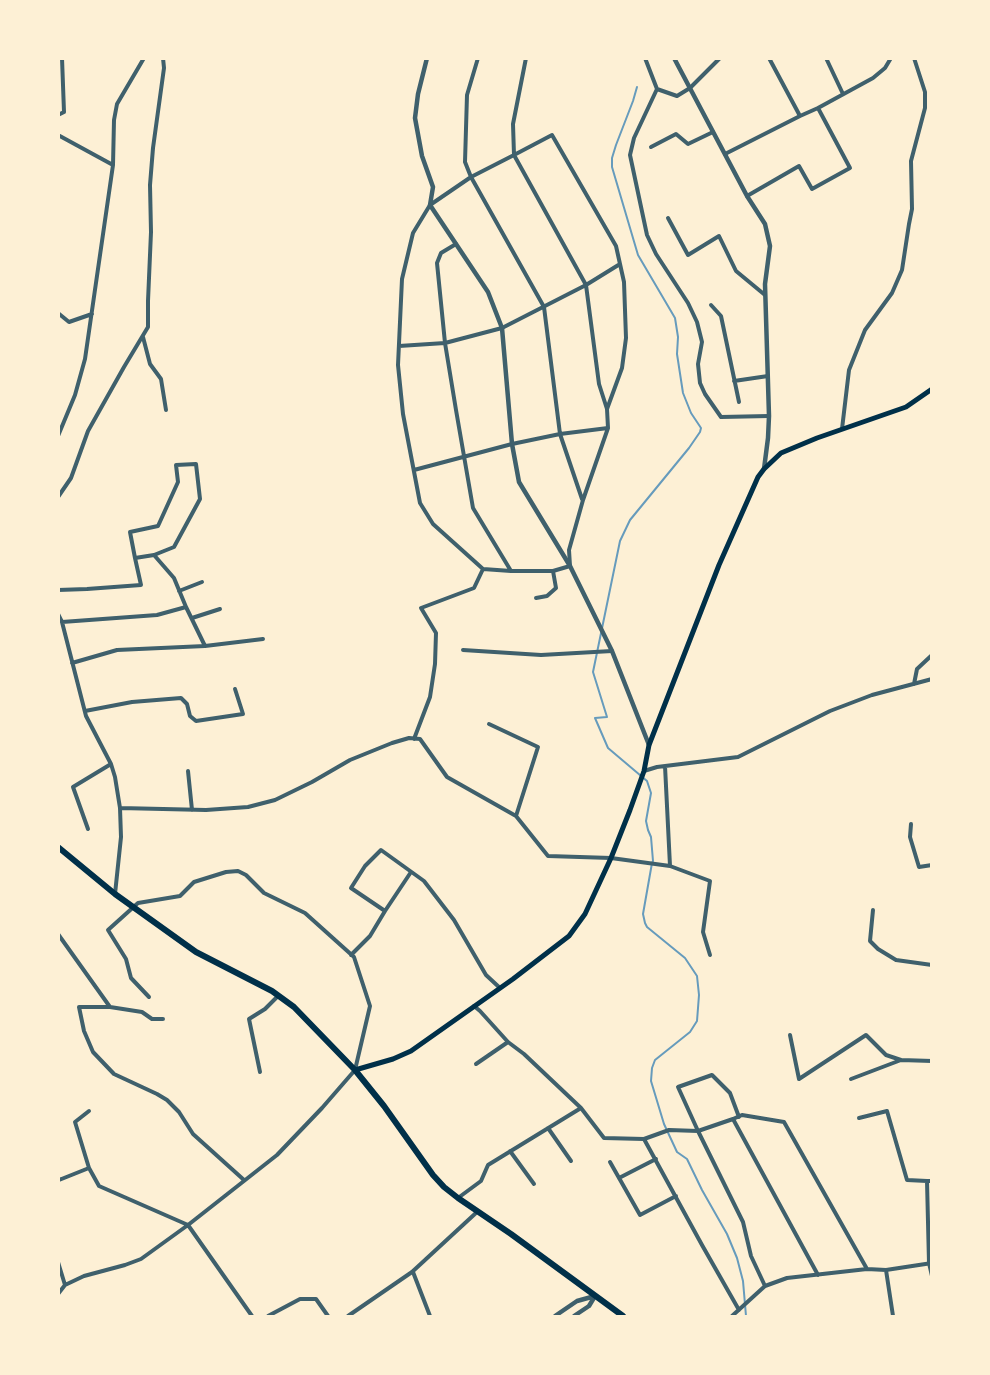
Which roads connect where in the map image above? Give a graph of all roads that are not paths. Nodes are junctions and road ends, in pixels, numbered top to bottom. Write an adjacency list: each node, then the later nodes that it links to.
1 (62, 58): 14 (street)
2 (144, 58): 26 (street)
3 (163, 58): 40 (street)
4 (427, 58): 29 (street)
5 (478, 58): 27 (street)
6 (526, 58): 25 (street)
7 (645, 58): 16 (street)
8 (674, 58): 15 (street)
9 (720, 58): 15 (street)
10 (769, 58): 20 (street)
11 (826, 58): 17 (street)
12 (891, 58): 17 (street)
13 (914, 58): 51 (street)
14 (60, 66): 19 (street)
15 (690, 88): 16 (street); 21 (street)
16 (657, 89): 49 (street)
17 (843, 94): 18 (street)
18 (818, 108): 20 (street); 28 (street)
19 (58, 114)
20 (800, 116): 24 (street)
21 (713, 132): 23 (street); 24 (street)
22 (58, 135): 26 (street)
23 (651, 147)
24 (725, 154): 28 (street)
25 (514, 155): 27 (street); 32 (street); 33 (street)
26 (113, 165): 38 (street)
27 (471, 177): 29 (street); 36 (street)
28 (747, 196): 34 (street)
29 (430, 205): 31 (street); 42 (street)
30 (668, 218): 34 (street)
31 (456, 244): 39 (street); 41 (street)
32 (620, 264): 33 (street); 47 (street)
33 (586, 285): 36 (street); 47 (street)
34 (765, 295): 43 (street)
35 (711, 305): 44 (street)
36 (544, 307): 39 (street); 52 (street)
37 (58, 313): 38 (street)
38 (92, 314): 53 (street)
39 (502, 328): 41 (street); 54 (street)
40 (142, 336): 48 (street); 58 (street)
41 (445, 343): 42 (street); 55 (street)
42 (399, 346): 57 (street)
43 (768, 376): 44 (street); 49 (street)
44 (734, 381): 46 (street)
45 (932, 389): 51 (main road)
46 (739, 402)
47 (607, 409): 50 (street)
48 (166, 410)
49 (769, 416): 56 (street)
50 (608, 428): 52 (street); 59 (street)
51 (842, 430): 56 (main road)
52 (560, 434): 54 (street); 59 (street)
53 (58, 436)
54 (512, 444): 55 (street); 62 (street)
55 (464, 457): 57 (street); 64 (street)
56 (764, 469): 87 (main road)
57 (414, 470): 63 (street)
58 (58, 497)
59 (583, 500): 62 (street)
60 (154, 555): 61 (street); 61 (street); 68 (street)
61 (135, 558): 67 (street)
62 (570, 566): 65 (street); 78 (street)
63 (483, 569): 64 (street); 86 (street)
64 (511, 571): 65 (street)
65 (553, 571): 69 (street)
66 (202, 582): 68 (street)
67 (58, 590)
68 (180, 591): 70 (street)
69 (536, 598)
70 (186, 608): 73 (street); 74 (street)
71 (220, 609): 73 (street)
72 (58, 614): 74 (street)
73 (192, 618): 76 (street)
74 (62, 622): 80 (street)
75 (263, 639): 76 (street)
76 (205, 646): 80 (street)
77 (463, 650): 78 (street)
78 (612, 651): 87 (street)
79 (932, 655): 82 (street)
80 (72, 663): 84 (street)
81 (932, 679): 82 (street)
82 (914, 684): 89 (street)
83 (235, 689): 84 (street)
84 (85, 711): 88 (street)
85 (489, 724): 94 (street)
86 (414, 739): 93 (street); 94 (street)
87 (649, 745): 91 (main road)
88 (111, 764): 92 (street); 96 (street)
89 (666, 766): 91 (street); 100 (street)
90 (188, 771): 93 (street)
91 (644, 771): 98 (main road)
92 (120, 808): 93 (street); 102 (street)
93 (192, 810)
94 (516, 816): 98 (street)
95 (911, 824): 99 (street)
96 (88, 829)
97 (58, 847): 102 (main road)
98 (611, 858): 100 (street); 110 (main road)
99 (932, 865)
100 (670, 866): 108 (street)
101 (411, 872): 105 (street); 105 (street); 110 (street)
102 (115, 894): 103 (main road)
103 (134, 908): 107 (street); 111 (main road); 112 (street)
104 (873, 910): 109 (street)
105 (385, 911): 107 (street)
106 (58, 934): 114 (street)
107 (351, 955): 121 (street)
108 (710, 955)
109 (932, 965)
110 (500, 988): 113 (main road)
111 (278, 996): 121 (main road); 122 (street)
112 (149, 997)
113 (474, 1006): 117 (street); 121 (main road)
114 (110, 1007): 115 (street); 139 (street)
115 (164, 1019)
116 (790, 1035): 118 (street)
117 (508, 1042): 120 (street); 124 (street)
118 (901, 1060): 119 (street); 123 (street)
119 (932, 1060)
120 (476, 1064)
121 (355, 1070): 139 (street); 143 (main road)
122 (260, 1072)
123 (851, 1079)
124 (581, 1108): 129 (street); 131 (street)
125 (89, 1111): 136 (street)
126 (739, 1117): 128 (street); 130 (street); 148 (street)
127 (859, 1118): 140 (street)
128 (733, 1119): 130 (street); 151 (street)
129 (548, 1128): 132 (street); 134 (street)
130 (698, 1131): 131 (street); 154 (street)
131 (644, 1139): 133 (street)
132 (510, 1152): 141 (street); 143 (street)
133 (656, 1159): 138 (street); 142 (street)
134 (571, 1161)
135 (610, 1162): 138 (street)
136 (89, 1168): 137 (street); 145 (street)
137 (58, 1178)
138 (619, 1178): 142 (street)
139 (244, 1180): 145 (street)
140 (929, 1181): 147 (street)
141 (534, 1184)
142 (676, 1196): 157 (street)
143 (458, 1198): 144 (main road)
144 (478, 1211): 150 (street); 156 (main road)
145 (188, 1225): 153 (street); 158 (street)
146 (58, 1262): 153 (street)
147 (930, 1263): 149 (street); 152 (street)
148 (867, 1269): 149 (street); 151 (street)
149 (886, 1270): 167 (street)
150 (412, 1272): 161 (street); 162 (street)
151 (818, 1275): 154 (street)
152 (932, 1276)
153 (65, 1285): 155 (street)
154 (765, 1286): 157 (street)
155 (58, 1294)
156 (595, 1296): 163 (street); 164 (street); 165 (main road)
157 (739, 1310): 166 (street)
158 (252, 1317)
159 (268, 1317): 160 (street)
160 (328, 1317)
161 (348, 1317)
162 (429, 1317)
163 (555, 1317)
164 (574, 1317)
165 (623, 1317)
166 (732, 1317)
167 (893, 1317)

